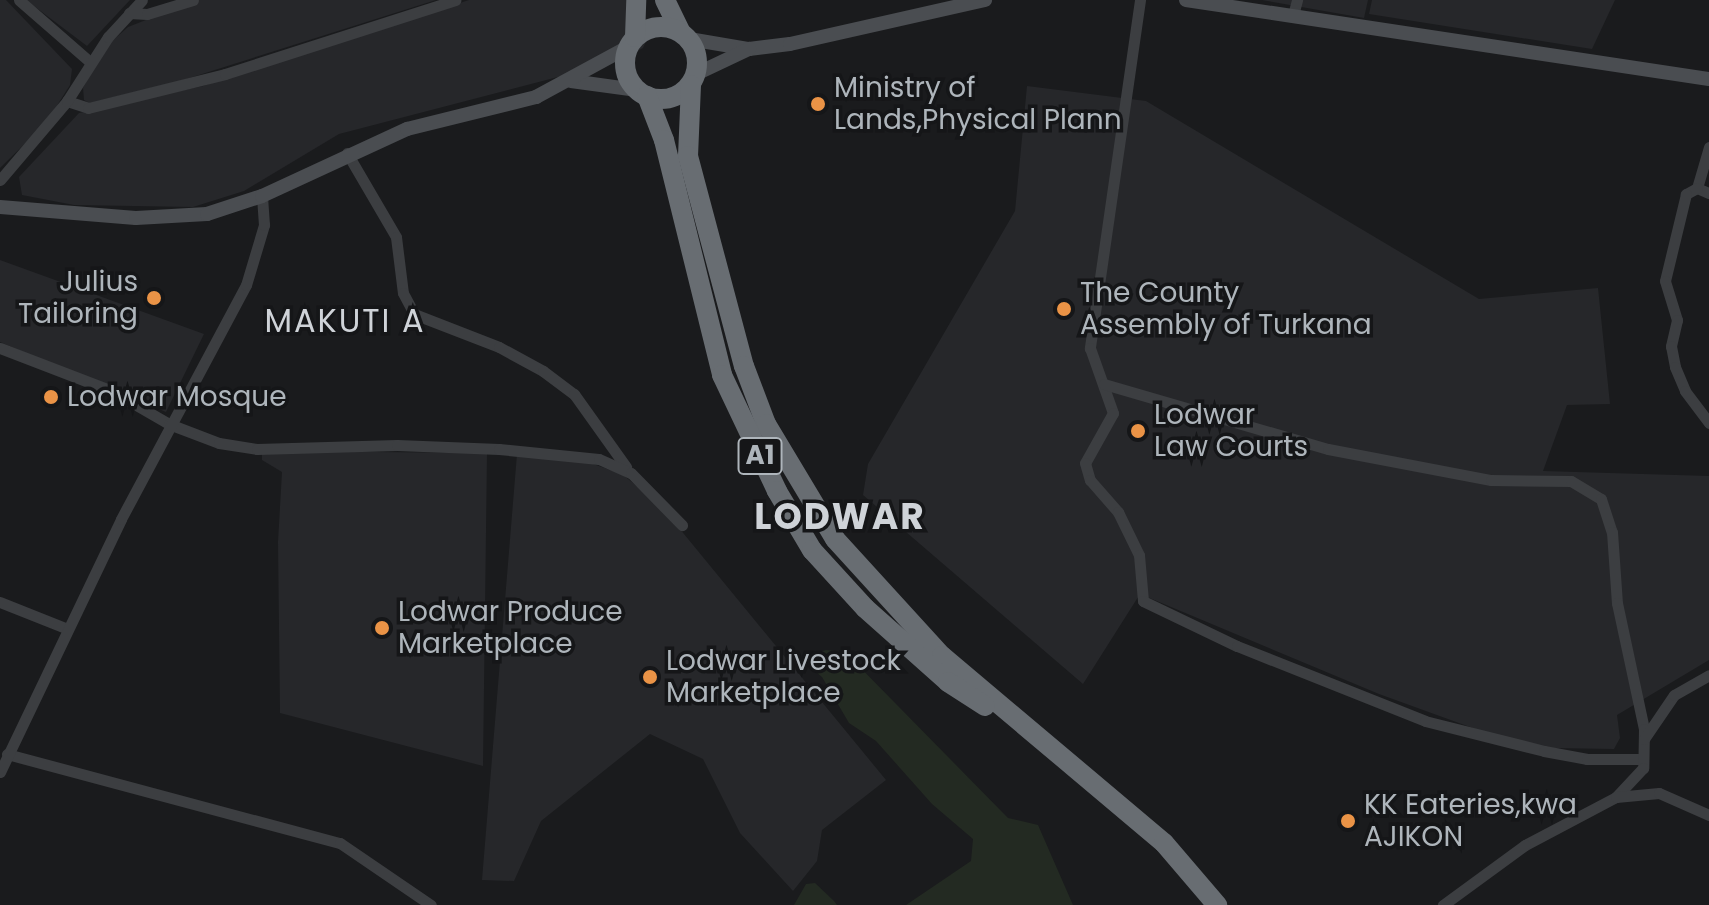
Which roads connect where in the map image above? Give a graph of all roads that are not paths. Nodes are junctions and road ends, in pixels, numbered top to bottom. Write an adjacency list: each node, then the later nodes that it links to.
1 (19, 0): 12 (street)
2 (39, 0): 12 (street)
3 (142, 0): 13 (street)
4 (193, 0): 13 (street)
5 (455, 0): 23 (street)
6 (636, 0): 16 (highway, A1)
7 (665, 0): 15 (highway, A1)
8 (985, 0): 17 (street)
9 (1140, 0): 32 (street)
10 (1186, 0): 14 (street)
11 (1297, 0): 14 (street)
12 (30, 12): 18 (street)
13 (129, 13): 18 (street)
14 (1293, 15): 19 (street)
15 (685, 35): 16 (highway); 17 (street); 20 (highway, A1)
16 (632, 42): 21 (street); 22 (highway, A1)
17 (749, 49): 20 (street)
18 (89, 61): 23 (street)
19 (1709, 79)
20 (694, 80): 22 (highway); 40 (highway, A1)
21 (571, 81): 22 (street); 25 (street)
22 (642, 93): 40 (highway, A1)
23 (67, 101): 26 (street)
24 (1709, 147): 27 (street)
25 (347, 153): 29 (street); 35 (street)
26 (0, 180)
27 (1697, 188): 28 (street); 33 (street)
28 (1709, 193)
29 (262, 196): 30 (street); 34 (street)
30 (0, 207)
31 (0, 348): 34 (street)
32 (1104, 384): 41 (street); 43 (street)
33 (1709, 423)
34 (169, 424): 35 (street); 38 (street)
35 (631, 473): 36 (street)
36 (682, 525)
37 (0, 602): 38 (street)
38 (68, 629): 42 (street)
39 (1709, 675): 41 (street)
40 (1017, 723): 48 (highway, A1)
41 (1644, 739): 43 (street)
42 (7, 754): 44 (street); 47 (street)
43 (1643, 759): 45 (street)
44 (0, 772)
45 (1616, 797): 46 (street); 49 (street)
46 (1709, 815)
47 (431, 905)
48 (1217, 905)
49 (1443, 905)

